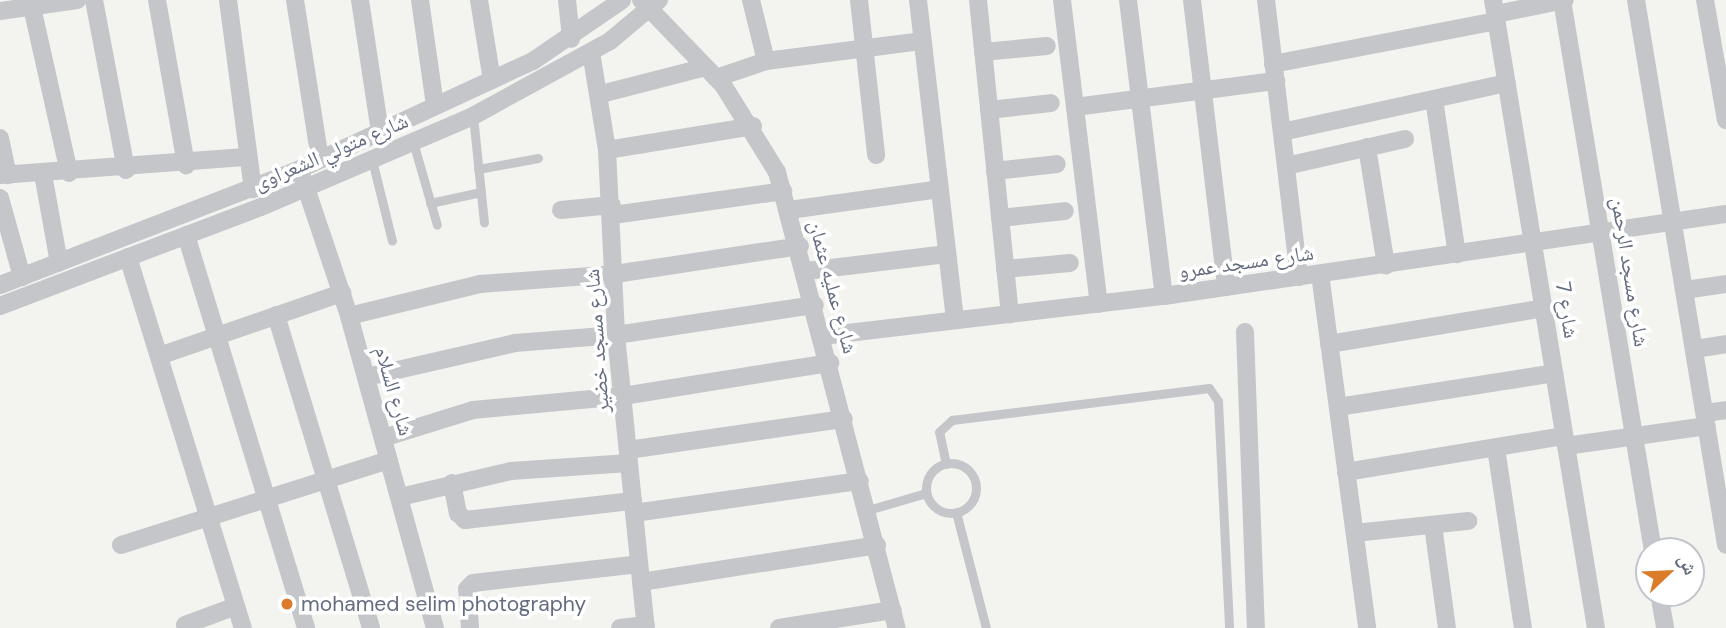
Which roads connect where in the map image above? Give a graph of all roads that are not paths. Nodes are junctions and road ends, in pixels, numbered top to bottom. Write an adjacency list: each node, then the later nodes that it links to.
1 (77, 0): 23 (street)
2 (94, 0): 65 (street)
3 (157, 0): 61 (street)
4 (228, 0): 56 (street)
5 (295, 0): 58 (street)
6 (360, 0): 48 (street)
7 (420, 0): 42 (street)
8 (479, 0): 35 (street)
9 (567, 0): 26 (street)
10 (622, 0): 26 (street, شارع متولي الشعراوى)
11 (751, 0): 32 (street)
12 (859, 0): 29 (street)
13 (918, 0): 27 (street)
14 (978, 0): 31 (street)
15 (1062, 0): 43 (street)
16 (1128, 0): 39 (street)
17 (1192, 0): 37 (street)
18 (1266, 0): 34 (street)
19 (1563, 0): 25 (street); 87 (street, شارع مسجد الرحمن)
20 (1636, 0): 85 (street)
21 (1705, 0): 46 (street)
22 (650, 3): 30 (street, شارع متولي الشعراوى); 33 (street, شارع عمليه عثمان)
23 (32, 7): 24 (street); 67 (street)
24 (0, 11)
25 (1495, 12): 34 (street); 36 (street, شارع 7)
26 (571, 39): 35 (street, شارع متولي الشعراوى)
27 (923, 41): 29 (street); 72 (street)
28 (1047, 46): 31 (street)
29 (864, 49): 32 (street); 55 (street)
30 (591, 52): 38 (street, شارع مسجد خضير); 45 (street, شارع متولي الشعراوى)
31 (983, 52): 44 (street)
32 (766, 61): 33 (street)
33 (711, 72): 38 (street); 47 (street, شارع عمليه عثمان)
34 (1275, 72): 37 (street); 49 (street)
35 (492, 80): 42 (street, شارع متولي الشعراوى)
36 (1507, 83): 40 (street); 90 (street, شارع 7)
37 (1203, 91): 39 (street); 106 (street)
38 (601, 94): 54 (street, شارع مسجد خضير)
39 (1140, 99): 43 (street); 109 (street)
40 (1434, 99): 49 (street); 93 (street)
41 (1051, 103): 44 (street)
42 (435, 106): 48 (street, شارع متولي الشعراوى)
43 (1075, 107): 110 (street)
44 (989, 110): 66 (street)
45 (473, 116): 52 (street, شارع متولي الشعراوى); 64 (lane)
46 (1726, 120)
47 (753, 126): 54 (street); 73 (street, شارع عمليه عثمان)
48 (380, 132): 58 (street, شارع متولي الشعراوى)
49 (1282, 132): 62 (street)
50 (0, 138): 69 (street)
51 (1405, 139): 53 (street)
52 (414, 142): 59 (street, شارع متولي الشعراوى); 76 (lane)
53 (1367, 147): 62 (street); 97 (street)
54 (607, 150): 78 (street, شارع مسجد خضير)
55 (876, 155)
56 (248, 157): 61 (street); 71 (street)
57 (538, 158): 64 (lane)
58 (320, 159): 63 (street, شارع متولي الشعراوى)
59 (372, 160): 70 (street, شارع متولي الشعراوى); 89 (lane)
60 (1057, 164): 66 (street)
61 (186, 165): 65 (street)
62 (1286, 166): 103 (street)
63 (300, 169): 70 (street, شارع السلام); 71 (street, شارع متولي الشعراوى)
64 (478, 169): 74 (lane)
65 (126, 170): 67 (street)
66 (995, 171): 82 (street)
67 (68, 173): 68 (street)
68 (43, 174): 69 (street); 95 (street)
69 (4, 175)
70 (307, 188): 88 (street, شارع متولي الشعراوى); 108 (street, شارع السلام)
71 (253, 189): 95 (street, شارع متولي الشعراوى)
72 (940, 189): 79 (street); 92 (street)
73 (783, 191): 78 (street); 79 (street, شارع عمليه عثمان)
74 (481, 192): 76 (lane); 84 (lane)
75 (0, 198): 83 (street)
76 (430, 203): 86 (lane)
77 (561, 210): 78 (street)
78 (612, 210): 100 (street, شارع مسجد خضير)
79 (789, 210): 91 (street, شارع عمليه عثمان)
80 (1065, 211): 82 (street)
81 (1726, 214): 85 (street, شارع مسجد عمرو)
82 (1000, 218): 98 (street)
83 (3, 219): 102 (street)
84 (484, 222)
85 (1674, 222): 87 (street, شارع مسجد عمرو); 107 (street)
86 (437, 225)
87 (1601, 233): 90 (street, شارع مسجد عمرو); 134 (street, شارع مسجد الرحمن)
88 (186, 235): 94 (street, شارع متولي الشعراوى); 120 (street)
89 (392, 241)
90 (1533, 243): 93 (street, شارع مسجد عمرو); 113 (street, شارع 7)
91 (800, 246): 99 (street, شارع عمليه عثمان); 100 (street)
92 (947, 254): 99 (street); 117 (street)
93 (1457, 254): 97 (street, شارع مسجد عمرو)
94 (128, 257): 112 (street, شارع متولي الشعراوى); 125 (street)
95 (59, 262): 102 (street, شارع متولي الشعراوى)
96 (1070, 263): 98 (street)
97 (1386, 265): 101 (street, شارع مسجد عمرو)
98 (1005, 269): 114 (street)
99 (806, 271): 111 (street, شارع عمليه عثمان)
100 (615, 274): 116 (street); 119 (street, شارع مسجد خضير)
101 (1320, 274): 103 (street, شارع مسجد عمرو); 122 (street)
102 (22, 277): 105 (street, شارع متولي الشعراوى)
103 (1299, 277): 106 (street, شارع مسجد عمرو)
104 (1726, 284): 107 (street)
105 (0, 285)
106 (1226, 287): 109 (street, شارع مسجد عمرو)
107 (1685, 290): 124 (street)
108 (342, 293): 115 (street); 116 (street, شارع السلام)
109 (1164, 296): 110 (street, شارع مسجد عمرو)
110 (1099, 304): 114 (street, شارع مسجد عمرو)
111 (815, 305): 119 (street); 121 (street, شارع عمليه عثمان)
112 (0, 306)
113 (1544, 308): 122 (street); 127 (street, شارع 7)
114 (1010, 314): 117 (street, شارع مسجد عمرو)
115 (276, 316): 120 (street); 143 (street)
116 (349, 316): 128 (street, شارع السلام)
117 (955, 320): 121 (street, شارع مسجد عمرو)
118 (1245, 332): 177 (street)
119 (616, 335): 128 (street); 129 (street, شارع مسجد خضير)
120 (218, 336): 125 (street); 148 (street)
121 (822, 336): 126 (street, شارع عمليه عثمان)
122 (1329, 344): 130 (street)
123 (1726, 344): 124 (street)
124 (1695, 349): 133 (street)
125 (159, 356): 152 (street)
126 (830, 363): 129 (street); 132 (street, شارع عمليه عثمان)
127 (1554, 373): 130 (street); 136 (street, شارع 7)
128 (367, 377): 135 (street, شارع السلام)
129 (622, 396): 135 (street); 138 (street, شارع مسجد خضير)
130 (1338, 407): 141 (street)
131 (1726, 410): 133 (street)
132 (844, 419): 138 (street); 144 (street, شارع عمليه عثمان)
133 (1706, 419): 134 (street); 142 (street)
134 (1634, 436): 136 (street); 156 (street, شارع مسجد الرحمن)
135 (383, 438): 139 (street, شارع السلام)
136 (1565, 441): 137 (street); 181 (street, شارع 7)
137 (1496, 448): 141 (street); 180 (street)
138 (628, 456): 145 (street); 149 (street, شارع مسجد خضير)
139 (390, 460): 143 (street); 147 (street, شارع السلام)
140 (946, 464): 146 (lane); 151 (lane); 176 (lane)
141 (1346, 472): 155 (street)
142 (1721, 476): 157 (street)
143 (327, 480): 148 (street); 169 (street)
144 (860, 481): 149 (street); 150 (street, شارع عمليه عثمان)
145 (452, 483): 147 (street); 149 (street)
146 (926, 493): 150 (lane); 151 (lane)
147 (400, 498): 170 (street, شارع السلام)
148 (267, 499): 152 (street); 168 (street)
149 (633, 507): 160 (street, شارع مسجد خضير)
150 (868, 510): 159 (street, شارع عمليه عثمان)
151 (956, 512): 175 (lane)
152 (209, 518): 158 (street); 162 (street)
153 (1468, 521): 154 (street)
154 (1433, 525): 155 (street); 179 (street)
155 (1354, 533): 178 (street)
156 (1651, 537)
157 (1726, 543)
158 (121, 545)
159 (877, 545): 161 (street); 164 (street, شارع عمليه عثمان)
160 (639, 564): 161 (street, شارع مسجد خضير); 171 (street)
161 (641, 582): 166 (street, شارع مسجد خضير)
162 (236, 606): 165 (street); 167 (street)
163 (1662, 607): 182 (street)
164 (893, 610): 173 (street); 174 (street, شارع عمليه عثمان)
165 (185, 625)
166 (646, 626): 172 (street)
167 (243, 628)
168 (306, 628)
169 (371, 628)
170 (435, 628)
171 (469, 628)
172 (620, 628)
173 (779, 628)
174 (897, 628)
175 (986, 628)
176 (1229, 628)
177 (1256, 628)
178 (1367, 628)
179 (1447, 628)
180 (1523, 628)
181 (1596, 628)
182 (1665, 628)

